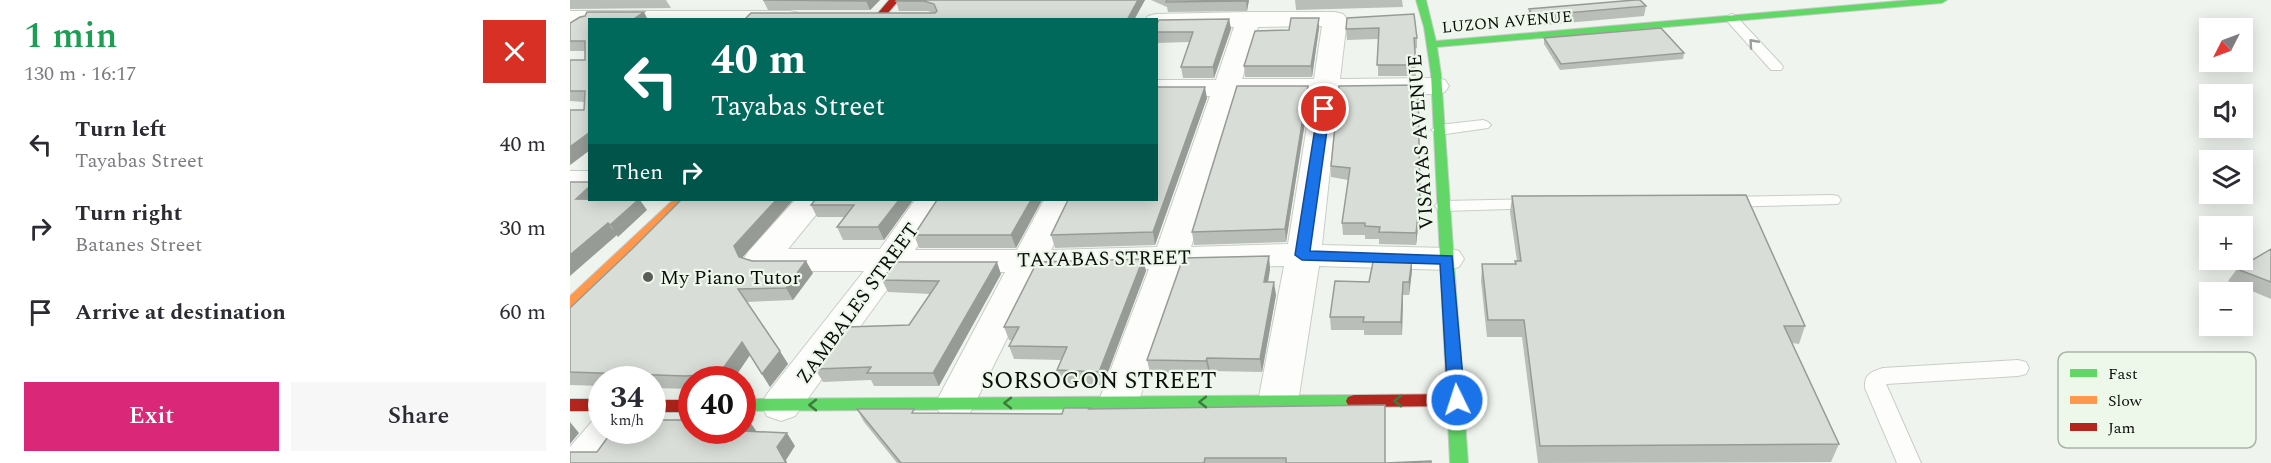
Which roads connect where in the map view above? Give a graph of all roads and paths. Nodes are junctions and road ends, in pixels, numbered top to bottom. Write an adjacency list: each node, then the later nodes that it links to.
1 (894, 0): 6 (street)
2 (1942, 0): 7 (street, LUZON AVENUE)
3 (1417, 10): 10 (street, VISAYAS AVENUE)
4 (570, 18): 5 (street)
5 (807, 18)
6 (869, 18)
7 (1731, 18): 10 (street, LUZON AVENUE); 11 (lane, one-way to 7)
8 (1249, 19): 9 (street); 12 (street); 13 (street)
9 (1158, 21)
10 (1433, 44): 14 (street, VISAYAS AVENUE)
11 (1776, 67)
12 (1228, 86): 13 (street); 15 (street); 27 (street)
13 (1327, 86): 14 (street); 26 (street)
14 (1436, 86): 17 (street, VISAYAS AVENUE)
15 (1158, 88)
16 (1483, 125): 17 (lane)
17 (1439, 130): 25 (street, VISAYAS AVENUE)
18 (1833, 200): 23 (lane)
19 (679, 201): 31 (street)
20 (811, 201): 29 (street, TAYABAS STREET)
21 (930, 201): 29 (street, ZAMBALES STREET)
22 (1059, 201): 30 (street)
23 (1704, 202)
24 (1553, 204): 25 (lane)
25 (1444, 206): 28 (street, VISAYAS AVENUE)
26 (1302, 255): 27 (street, TAYABAS STREET); 28 (street, TAYABAS STREET); 34 (street)
27 (1171, 256): 30 (street, TAYABAS STREET); 35 (street)
28 (1447, 259): 33 (street, VISAYAS AVENUE)
29 (890, 261): 30 (street, TAYABAS STREET); 40 (street, ZAMBALES STREET)
30 (1029, 261): 36 (street)
31 (573, 298)
32 (2018, 368): 44 (lane)
33 (1457, 400): 34 (street, SORSOGON STREET, one-way to 34); 43 (street, VISAYAS AVENUE)
34 (1278, 402): 35 (street, SORSOGON STREET, one-way to 35)
35 (1118, 403): 36 (street, SORSOGON STREET, one-way to 36)
36 (955, 404): 40 (street, SORSOGON STREET, one-way to 40)
37 (570, 405): 38 (street)
38 (588, 405)
39 (756, 405): 40 (street, SORSOGON STREET)
40 (781, 405)
41 (598, 444): 42 (street)
42 (582, 463)
43 (1459, 463)
44 (1909, 463)

